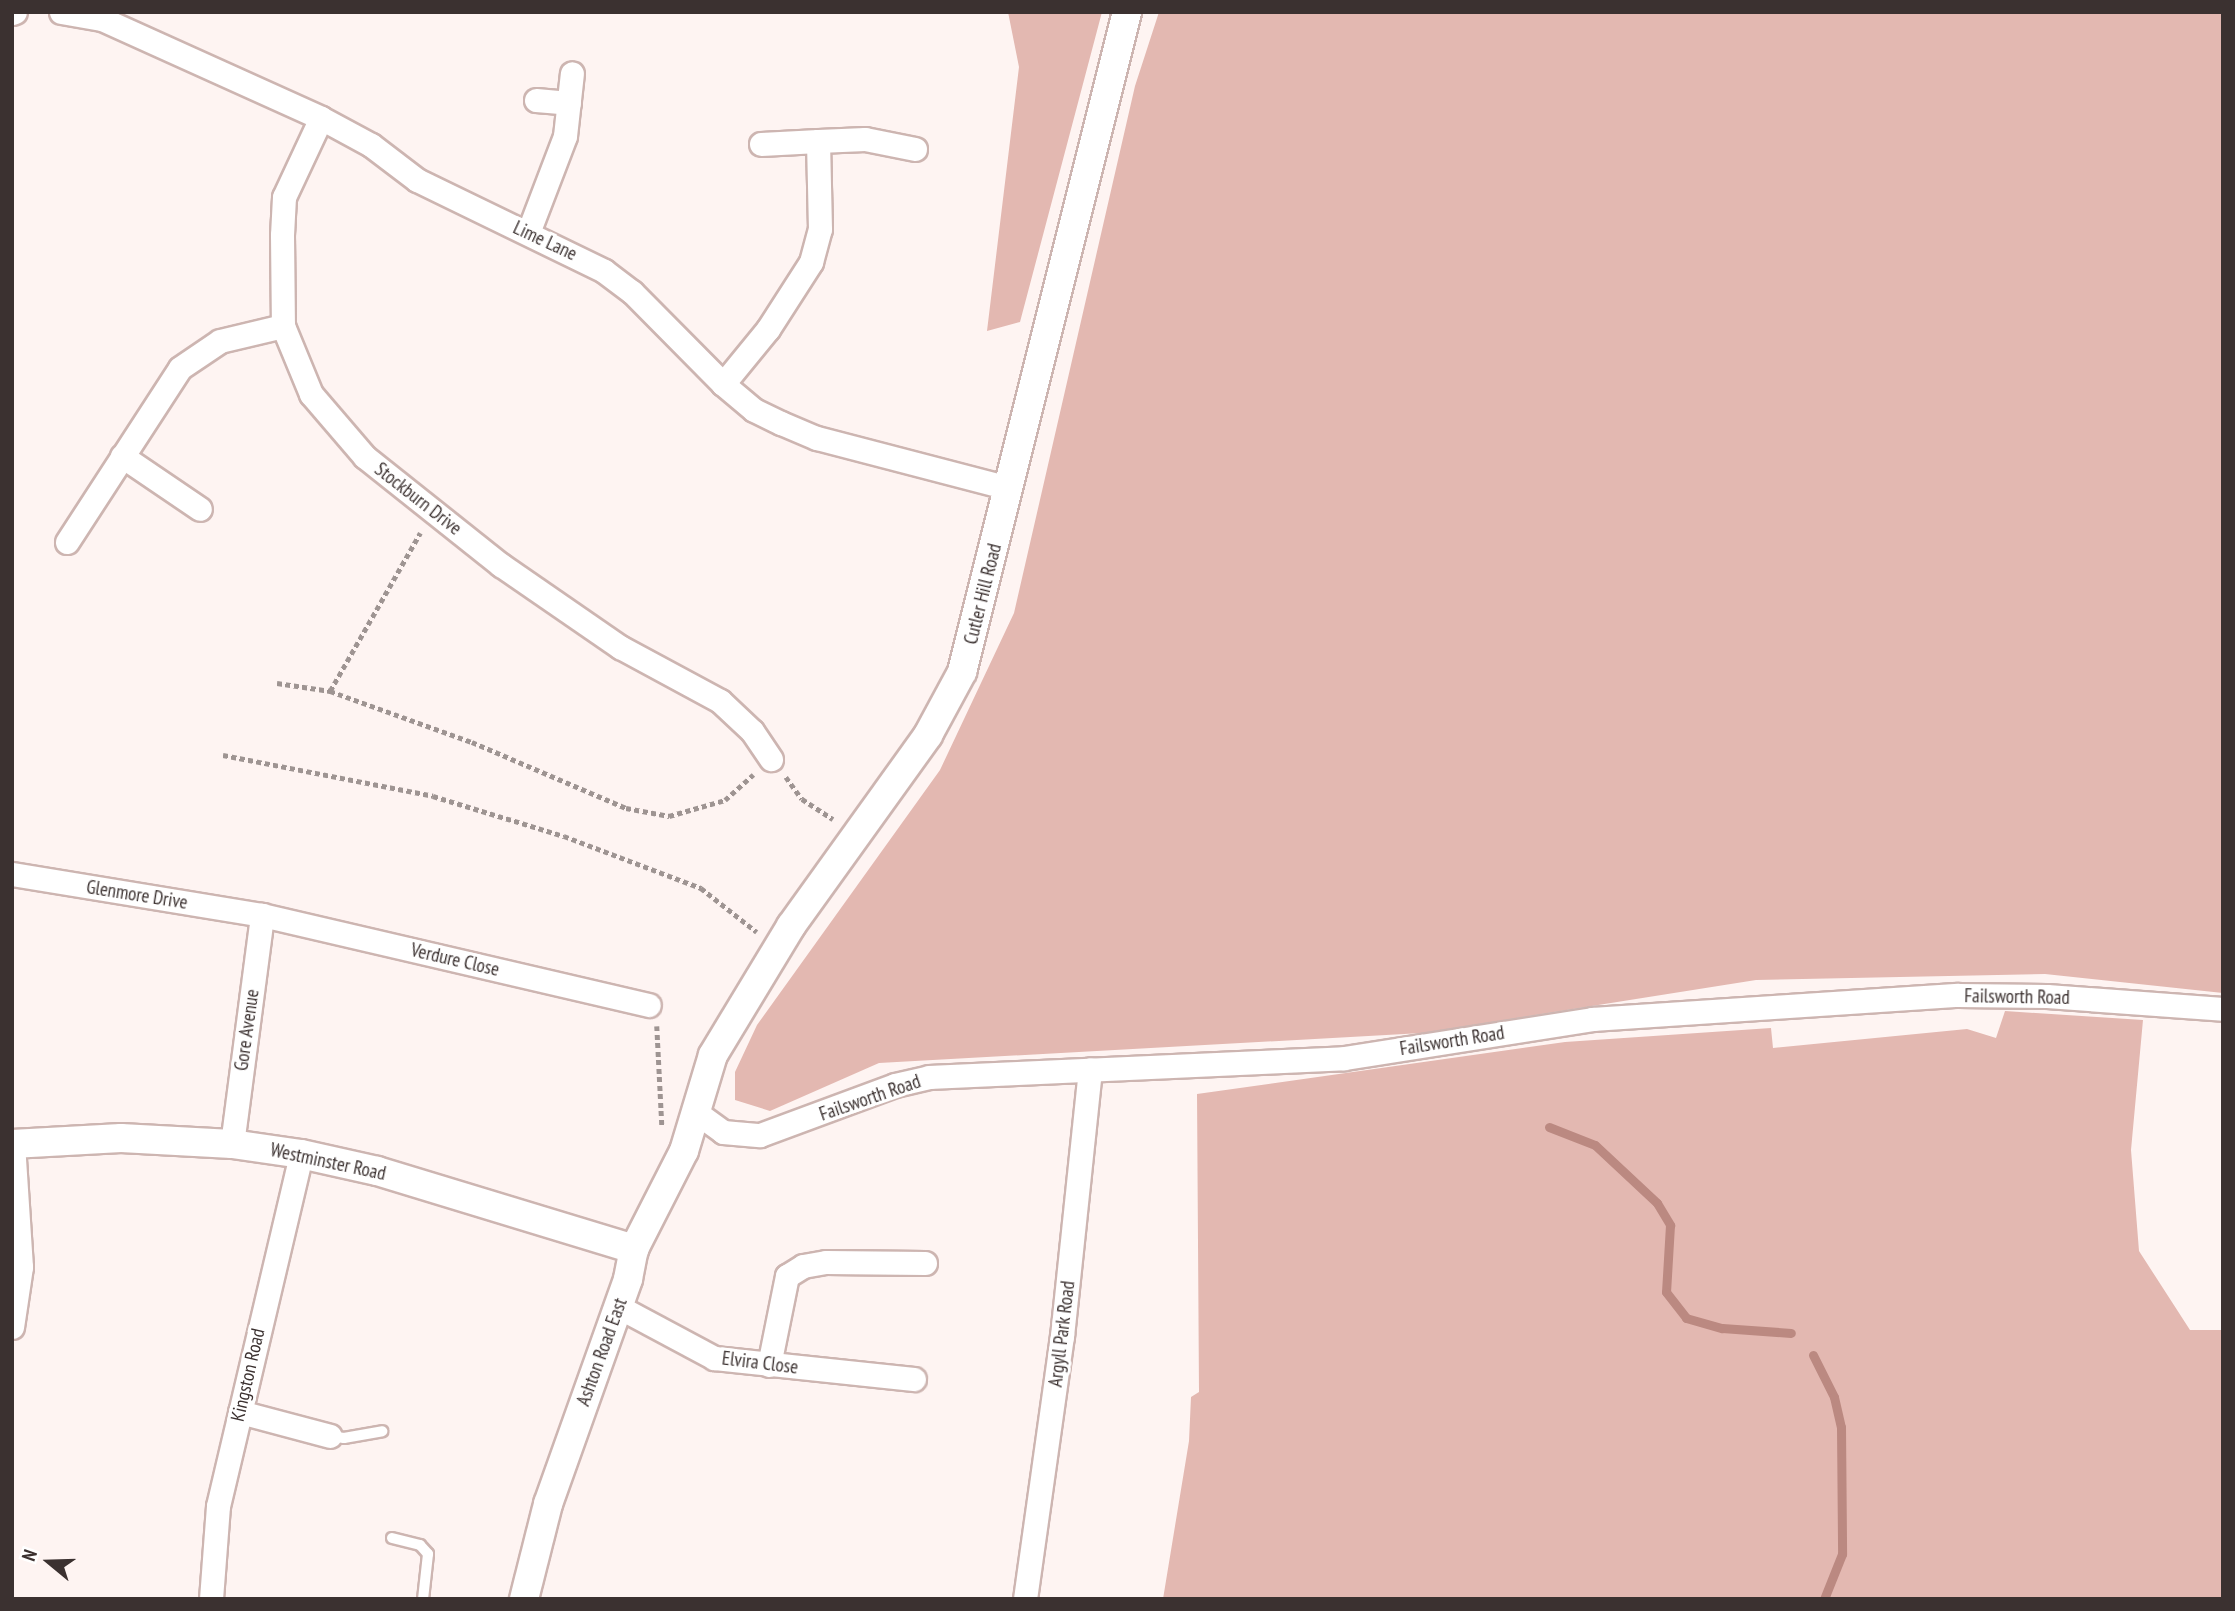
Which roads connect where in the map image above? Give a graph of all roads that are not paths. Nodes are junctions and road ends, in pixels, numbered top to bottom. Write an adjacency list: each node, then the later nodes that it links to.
1 (61, 12): 6 (street, Lime Lane)
2 (1126, 12): 14 (street, Cutler Hill Road)
3 (572, 73): 5 (street)
4 (536, 100): 5 (street)
5 (569, 103): 10 (street)
6 (321, 118): 10 (street, Lime Lane); 11 (street, Stockburn Drive)
7 (818, 141): 8 (street); 9 (street); 12 (street)
8 (761, 144)
9 (915, 149)
10 (528, 233): 12 (street, Lime Lane)
11 (284, 326): 13 (street); 17 (street, Stockburn Drive)
12 (723, 384): 14 (street, Lime Lane)
13 (122, 456): 15 (street); 16 (street)
14 (1009, 488): 23 (street, Cutler Hill Road)
15 (200, 509)
16 (67, 542)
17 (771, 759)
18 (12, 874): 19 (street, Glenmore Drive)
19 (262, 915): 20 (street, Verdure Close); 25 (street, Gore Avenue)
20 (649, 1005)
21 (2223, 1009): 22 (street, Failsworth Road)
22 (1090, 1069): 23 (street, Failsworth Road); 40 (street, Argyll Park Road)
23 (697, 1113): 27 (street, Ashton Road East)
24 (12, 1144): 25 (street, Westminster Road); 30 (street)
25 (232, 1144): 26 (street, Westminster Road)
26 (301, 1154): 27 (street, Westminster Road); 33 (street, Kingston Road)
27 (634, 1248): 29 (street, Ashton Road East)
28 (925, 1263): 31 (street)
29 (619, 1307): 31 (street, Elvira Close); 39 (street, Ashton Road East)
30 (12, 1327)
31 (769, 1365): 32 (street, Elvira Close)
32 (914, 1379)
33 (240, 1412): 35 (street); 37 (street, Kingston Road)
34 (382, 1431): 35 (lane)
35 (330, 1436)
36 (392, 1538): 38 (lane)
37 (211, 1599)
38 (423, 1599)
39 (524, 1599)
40 (1025, 1599)

